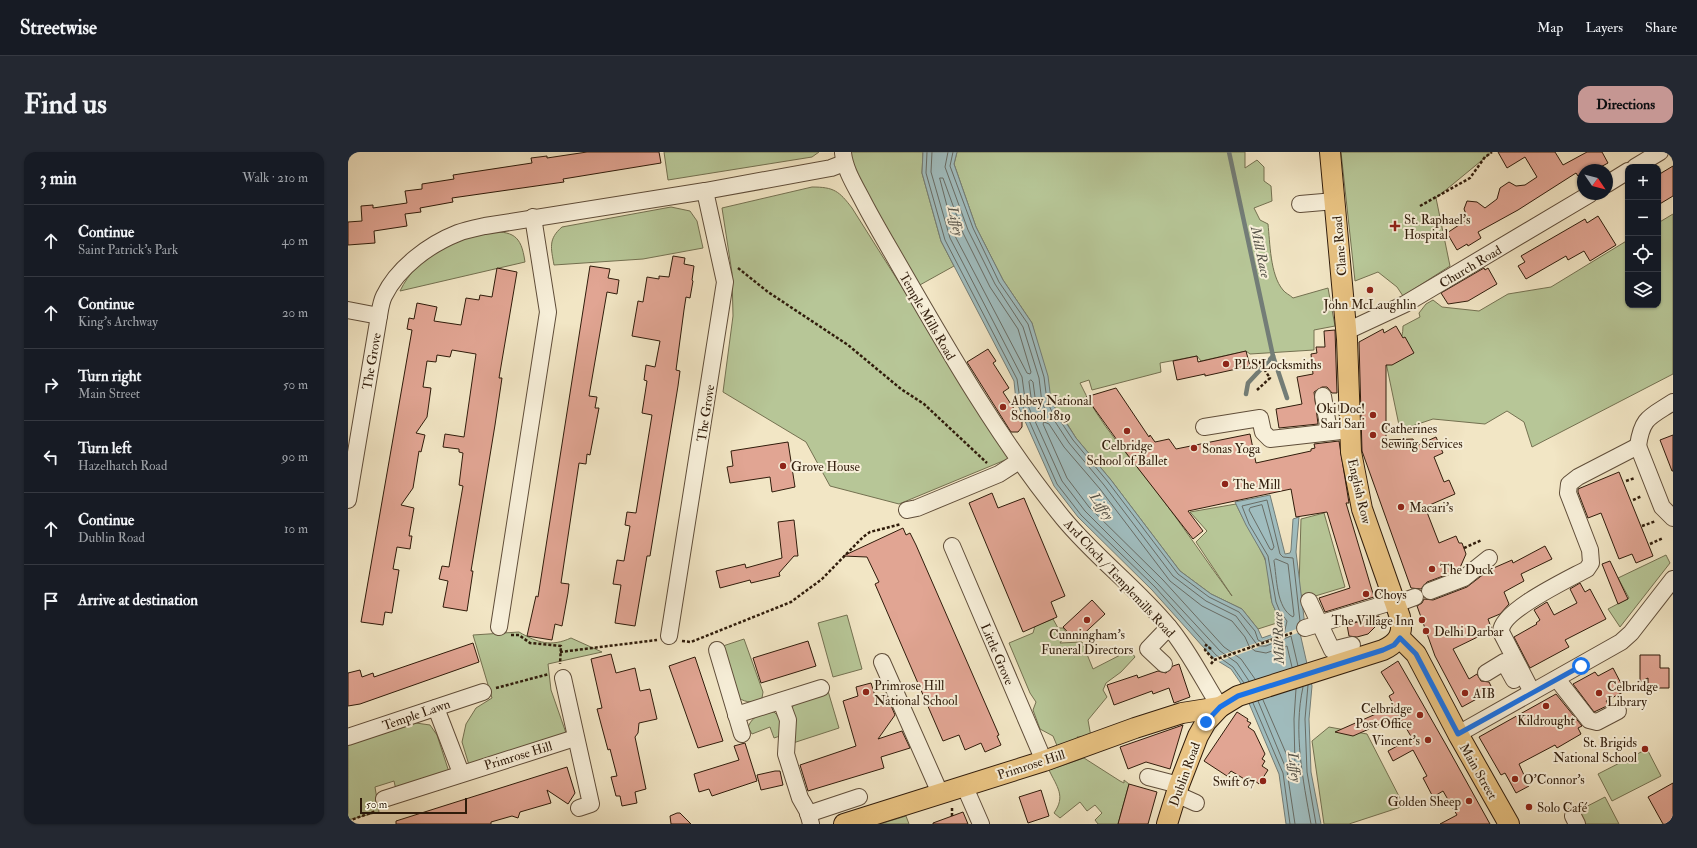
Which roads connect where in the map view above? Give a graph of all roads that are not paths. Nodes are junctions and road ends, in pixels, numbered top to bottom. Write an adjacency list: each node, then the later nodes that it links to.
1 (1330, 152): 9 (main road, Clane Road)
2 (1660, 152): 4 (street)
3 (843, 157): 7 (street, The Grove); 21 (street, Temple Mills Road)
4 (1640, 164)
5 (1625, 173): 6 (street)
6 (1613, 180)
7 (705, 190): 11 (street, The Grove); 38 (street, The Grove)
8 (1580, 200): 14 (street, Church Road)
9 (1335, 205): 10 (street); 14 (main road, Clane Road)
10 (1300, 208)
11 (533, 217): 13 (street, The Grove); 34 (street)
12 (348, 310): 13 (street, The Grove)
13 (379, 316): 22 (street, The Grove)
14 (1347, 335): 18 (main road, English Row)
15 (1322, 396): 19 (street)
16 (1673, 402): 20 (street)
17 (1204, 427): 19 (street)
18 (1350, 430): 19 (street); 32 (main road, English Row)
19 (1329, 432)
20 (1638, 446): 25 (street); 48 (street)
21 (1023, 467): 24 (street); 35 (street, Ard Cloch / Templemills Road)
22 (350, 476): 23 (street, The Grove)
23 (348, 500)
24 (906, 516)
25 (1673, 518)
26 (952, 546): 58 (street, Little Grove)
27 (1490, 558): 29 (street)
28 (1673, 579): 45 (street)
29 (1430, 591)
30 (1415, 597): 32 (street)
31 (1309, 601): 33 (street)
32 (1395, 602): 33 (street); 37 (main road, English Row)
33 (1320, 623): 36 (street); 39 (street)
34 (498, 626)
35 (1169, 627): 42 (street); 50 (street, Ard Cloch / Templemills Road)
36 (1305, 628)
37 (1400, 638): 50 (main road); 55 (main road, Main Street)
38 (669, 639)
39 (1352, 645)
40 (717, 650): 53 (street)
41 (882, 662): 63 (street)
42 (1164, 664)
43 (1486, 673): 48 (street)
44 (558, 675): 57 (street)
45 (1557, 679): 48 (street); 52 (street)
46 (821, 688): 49 (street)
47 (483, 692): 51 (street, Temple Lawn)
48 (1528, 695): 55 (street)
49 (781, 701): 53 (street); 68 (street)
50 (1220, 707): 58 (main road, Primrose Hill); 62 (main road, Dublin Road)
51 (436, 708): 56 (street, Temple Lawn); 59 (street)
52 (1618, 711)
53 (736, 715): 54 (street)
54 (742, 734)
55 (1458, 734): 72 (main road, Main Street)
56 (348, 737)
57 (575, 738): 59 (street, Primrose Hill); 67 (street)
58 (1044, 761): 61 (main road, Primrose Hill)
59 (461, 773): 65 (street, Primrose Hill)
60 (1148, 777): 62 (street)
61 (964, 785): 63 (main road, Primrose Hill); 70 (street)
62 (1177, 790): 66 (street); 71 (main road, Dublin Road)
63 (940, 793): 69 (main road, Primrose Hill)
64 (859, 797): 68 (street)
65 (384, 799)
66 (1196, 803)
67 (579, 808)
68 (810, 819)
69 (844, 824)
70 (981, 824)
71 (1167, 824)
72 (1509, 824)

